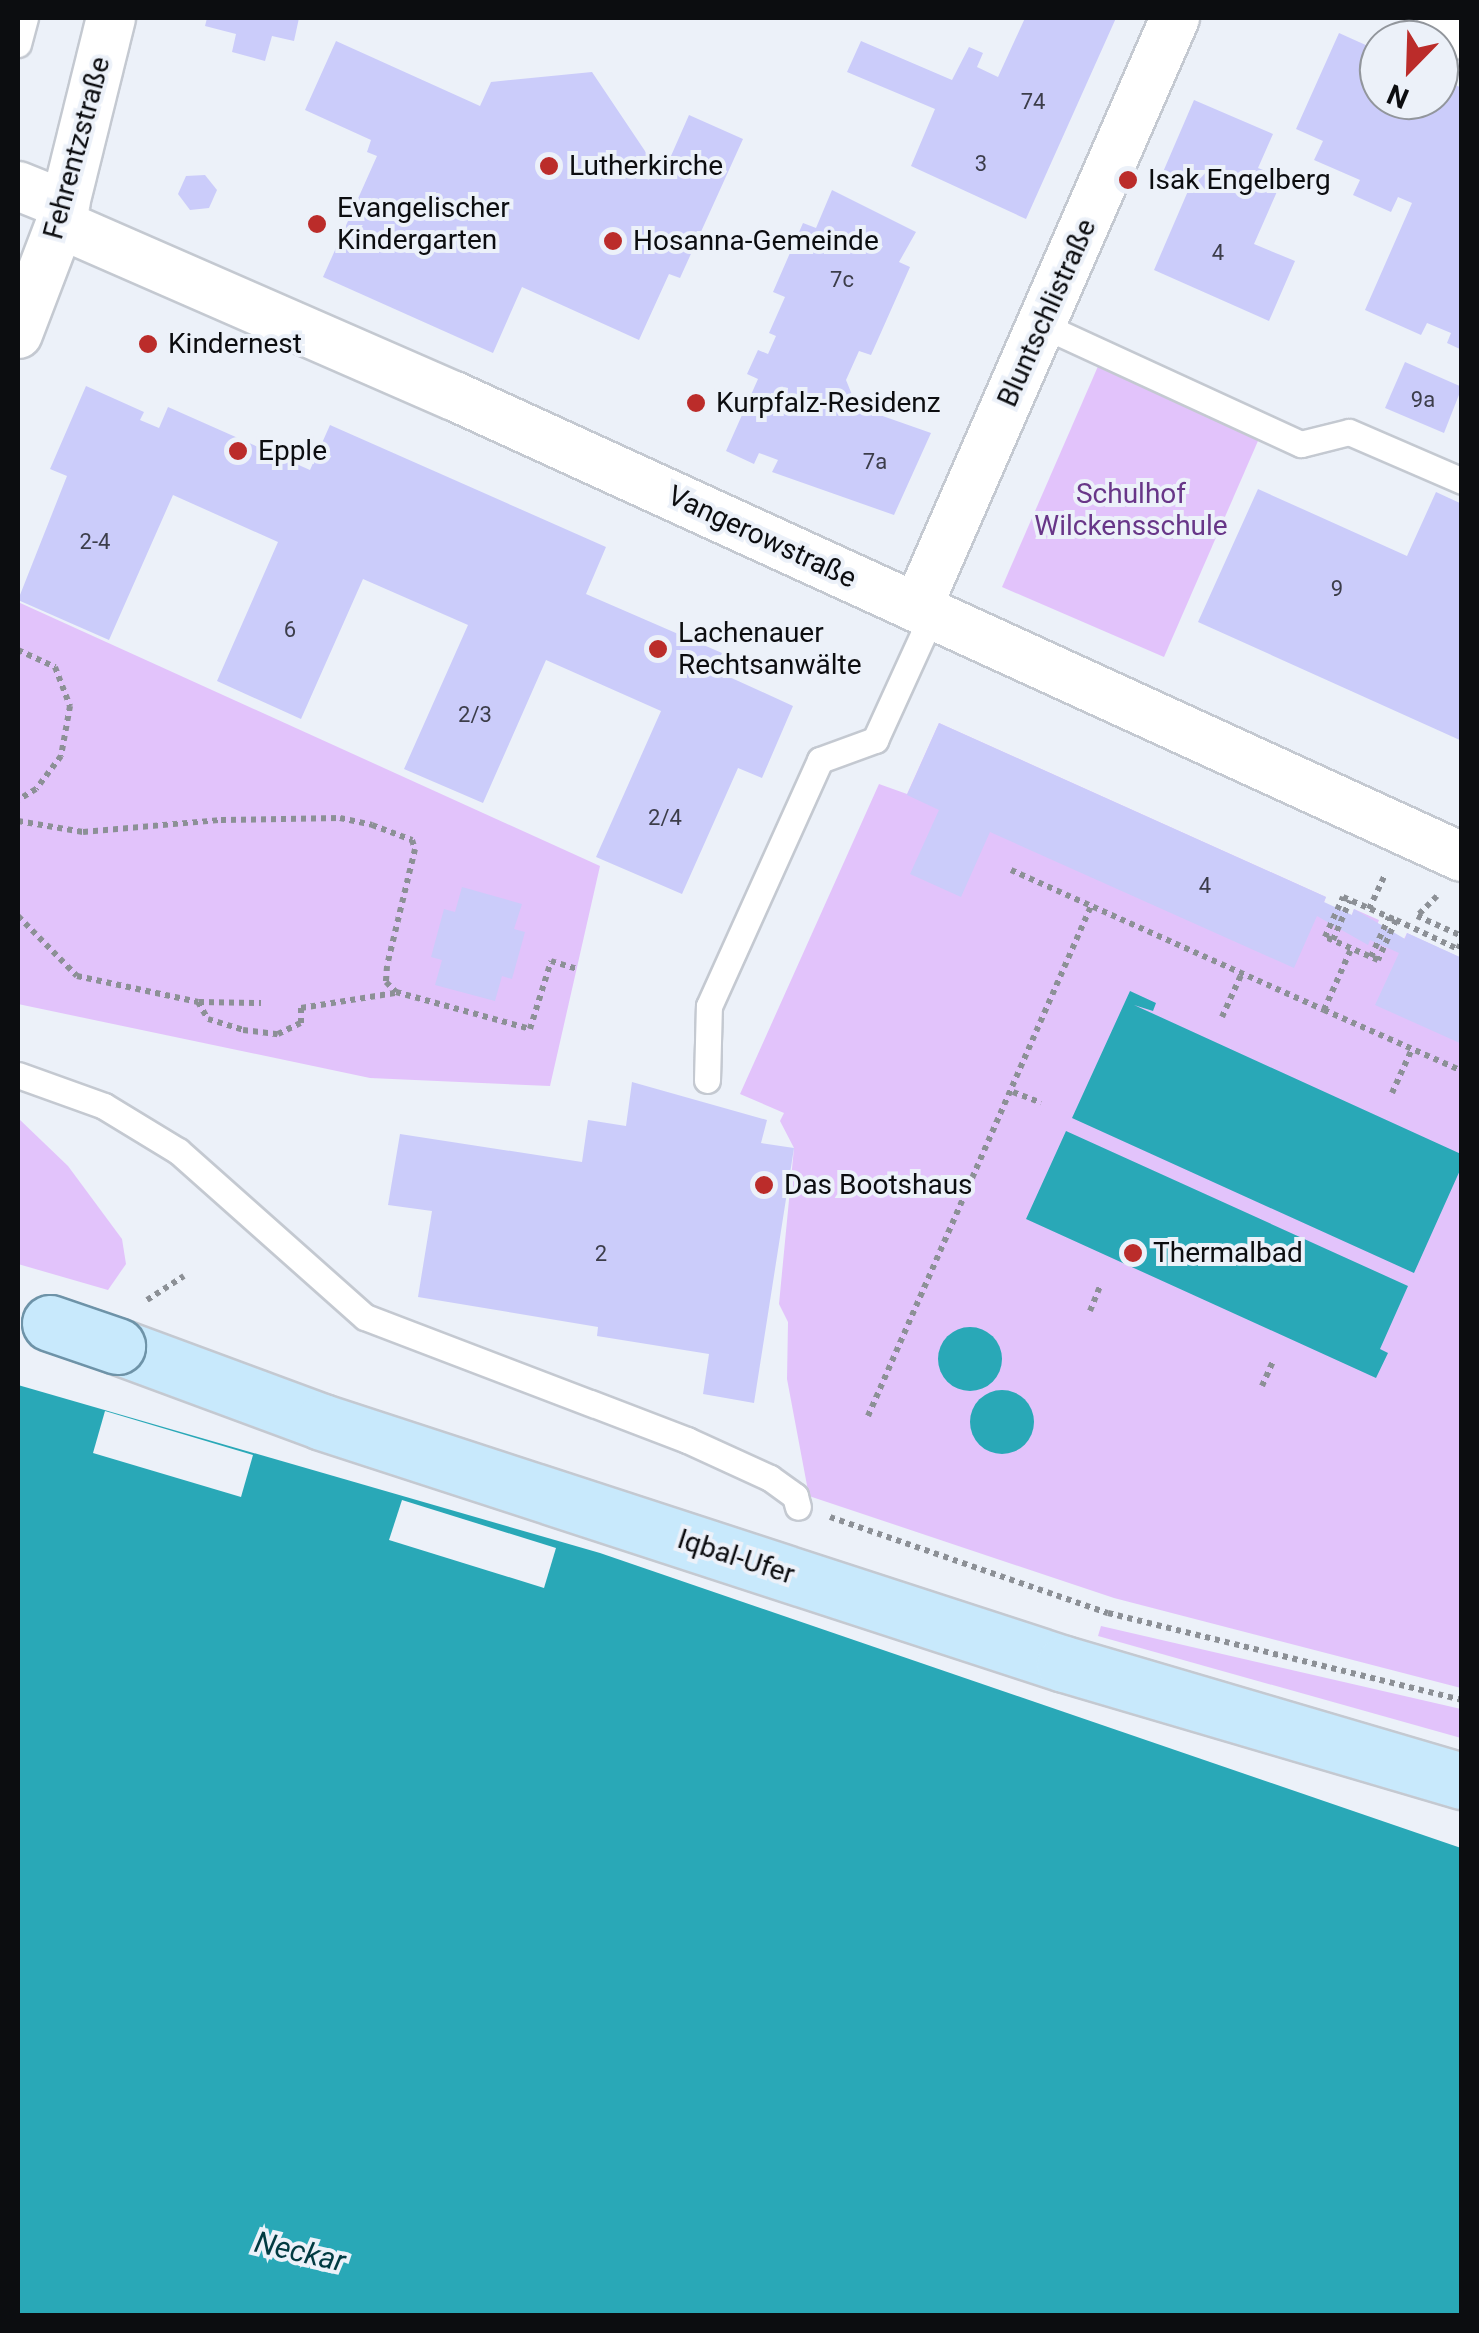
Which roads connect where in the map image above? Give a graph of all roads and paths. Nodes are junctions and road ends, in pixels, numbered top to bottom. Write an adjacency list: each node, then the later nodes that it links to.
1 (24, 18): 6 (lane)
2 (112, 18): 8 (street, Fehrentzstraße)
3 (1175, 18): 9 (street, Bluntschlistraße)
4 (1445, 18): 5 (street)
5 (1462, 30)
6 (18, 44)
7 (18, 186): 8 (street, Vangerowstraße)
8 (63, 215): 10 (street, Fehrentzstraße); 12 (street, Vangerowstraße)
9 (1042, 325): 11 (lane); 12 (street, Bluntschlistraße)
10 (18, 334)
11 (1462, 481)
12 (925, 612): 16 (street, Vangerowstraße); 35 (lane)
13 (18, 650): 14 (path)
14 (18, 800)
15 (18, 821): 27 (path)
16 (1462, 857)
17 (1011, 870): 19 (path)
18 (1379, 888): 20 (path)
19 (1091, 906): 26 (path); 36 (path)
20 (1369, 909): 22 (path); 24 (path)
21 (18, 916): 28 (path)
22 (1392, 919): 23 (path); 24 (path)
23 (1462, 940)
24 (1351, 949): 30 (path)
25 (578, 969): 27 (path)
26 (1242, 973): 30 (path); 31 (path)
27 (396, 992): 28 (path)
28 (198, 1002): 29 (path)
29 (261, 1003)
30 (1324, 1010): 32 (path)
31 (1222, 1017)
32 (1412, 1049): 33 (path); 37 (path)
33 (1462, 1070)
34 (18, 1075): 45 (lane)
35 (707, 1080)
36 (1013, 1092): 38 (path); 44 (path)
37 (1392, 1094)
38 (1040, 1103)
39 (1102, 1284): 40 (path)
40 (1090, 1310)
41 (34, 1318): 46 (main road, Iqbal-Ufer, bridge)
42 (1274, 1361): 43 (path)
43 (1262, 1386)
44 (868, 1416)
45 (798, 1507)
46 (1462, 1781)

